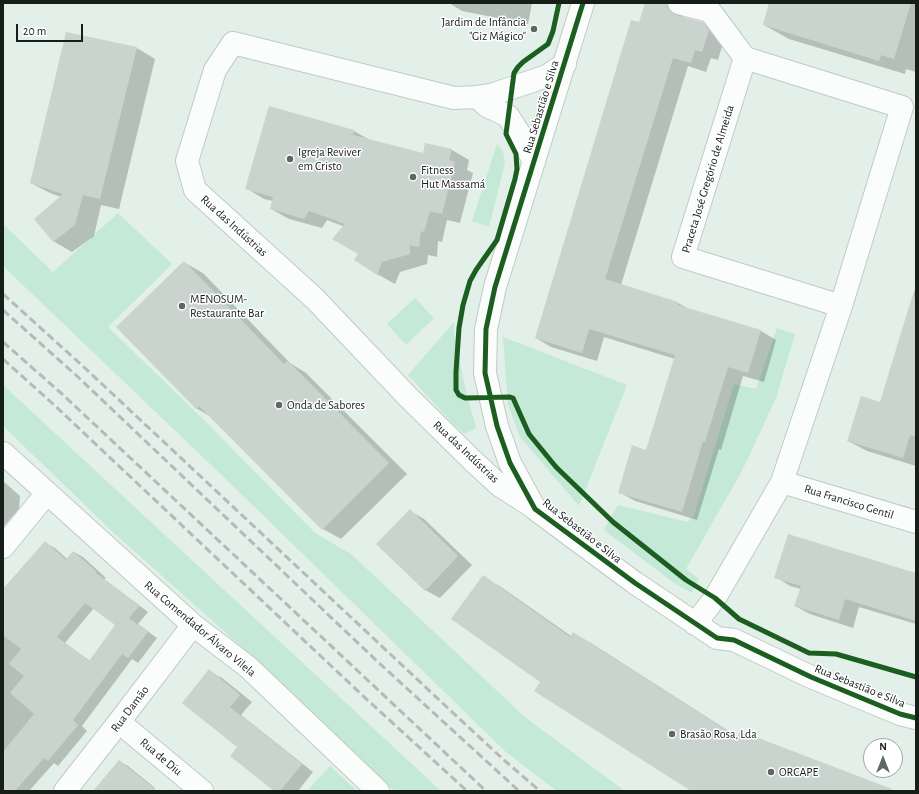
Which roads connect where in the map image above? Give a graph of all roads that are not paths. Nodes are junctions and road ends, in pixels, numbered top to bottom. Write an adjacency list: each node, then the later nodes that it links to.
1 (584, 3): 4 (street, Rua Sebastião e Silva)
2 (679, 3): 3 (street)
3 (745, 58): 7 (street); 7 (street, Praceta José Gregório de Almeida)
4 (565, 64): 5 (street, Rua das Indústrias); 6 (street, Rua Sebastião e Silva)
5 (477, 97): 6 (street); 11 (street, Rua das Indústrias)
6 (534, 162): 11 (street, Rua Sebastião e Silva)
7 (841, 306): 9 (street)
8 (3, 453): 10 (street, Rua Comendador Álvaro Vilela)
9 (782, 482): 12 (street, Rua Francisco Gentil); 14 (street)
10 (47, 493): 13 (street); 15 (street, Rua Comendador Álvaro Vilela)
11 (535, 509): 14 (street, Rua Sebastião e Silva)
12 (916, 522)
13 (3, 547)
14 (695, 624): 16 (street, Rua Sebastião e Silva)
15 (193, 625): 17 (street, Rua Damão); 20 (street, Rua Comendador Álvaro Vilela)
16 (916, 718)
17 (120, 722): 18 (street, Rua Damão); 19 (street, Rua de Diu)
18 (65, 791)
19 (202, 791)
20 (378, 791)

